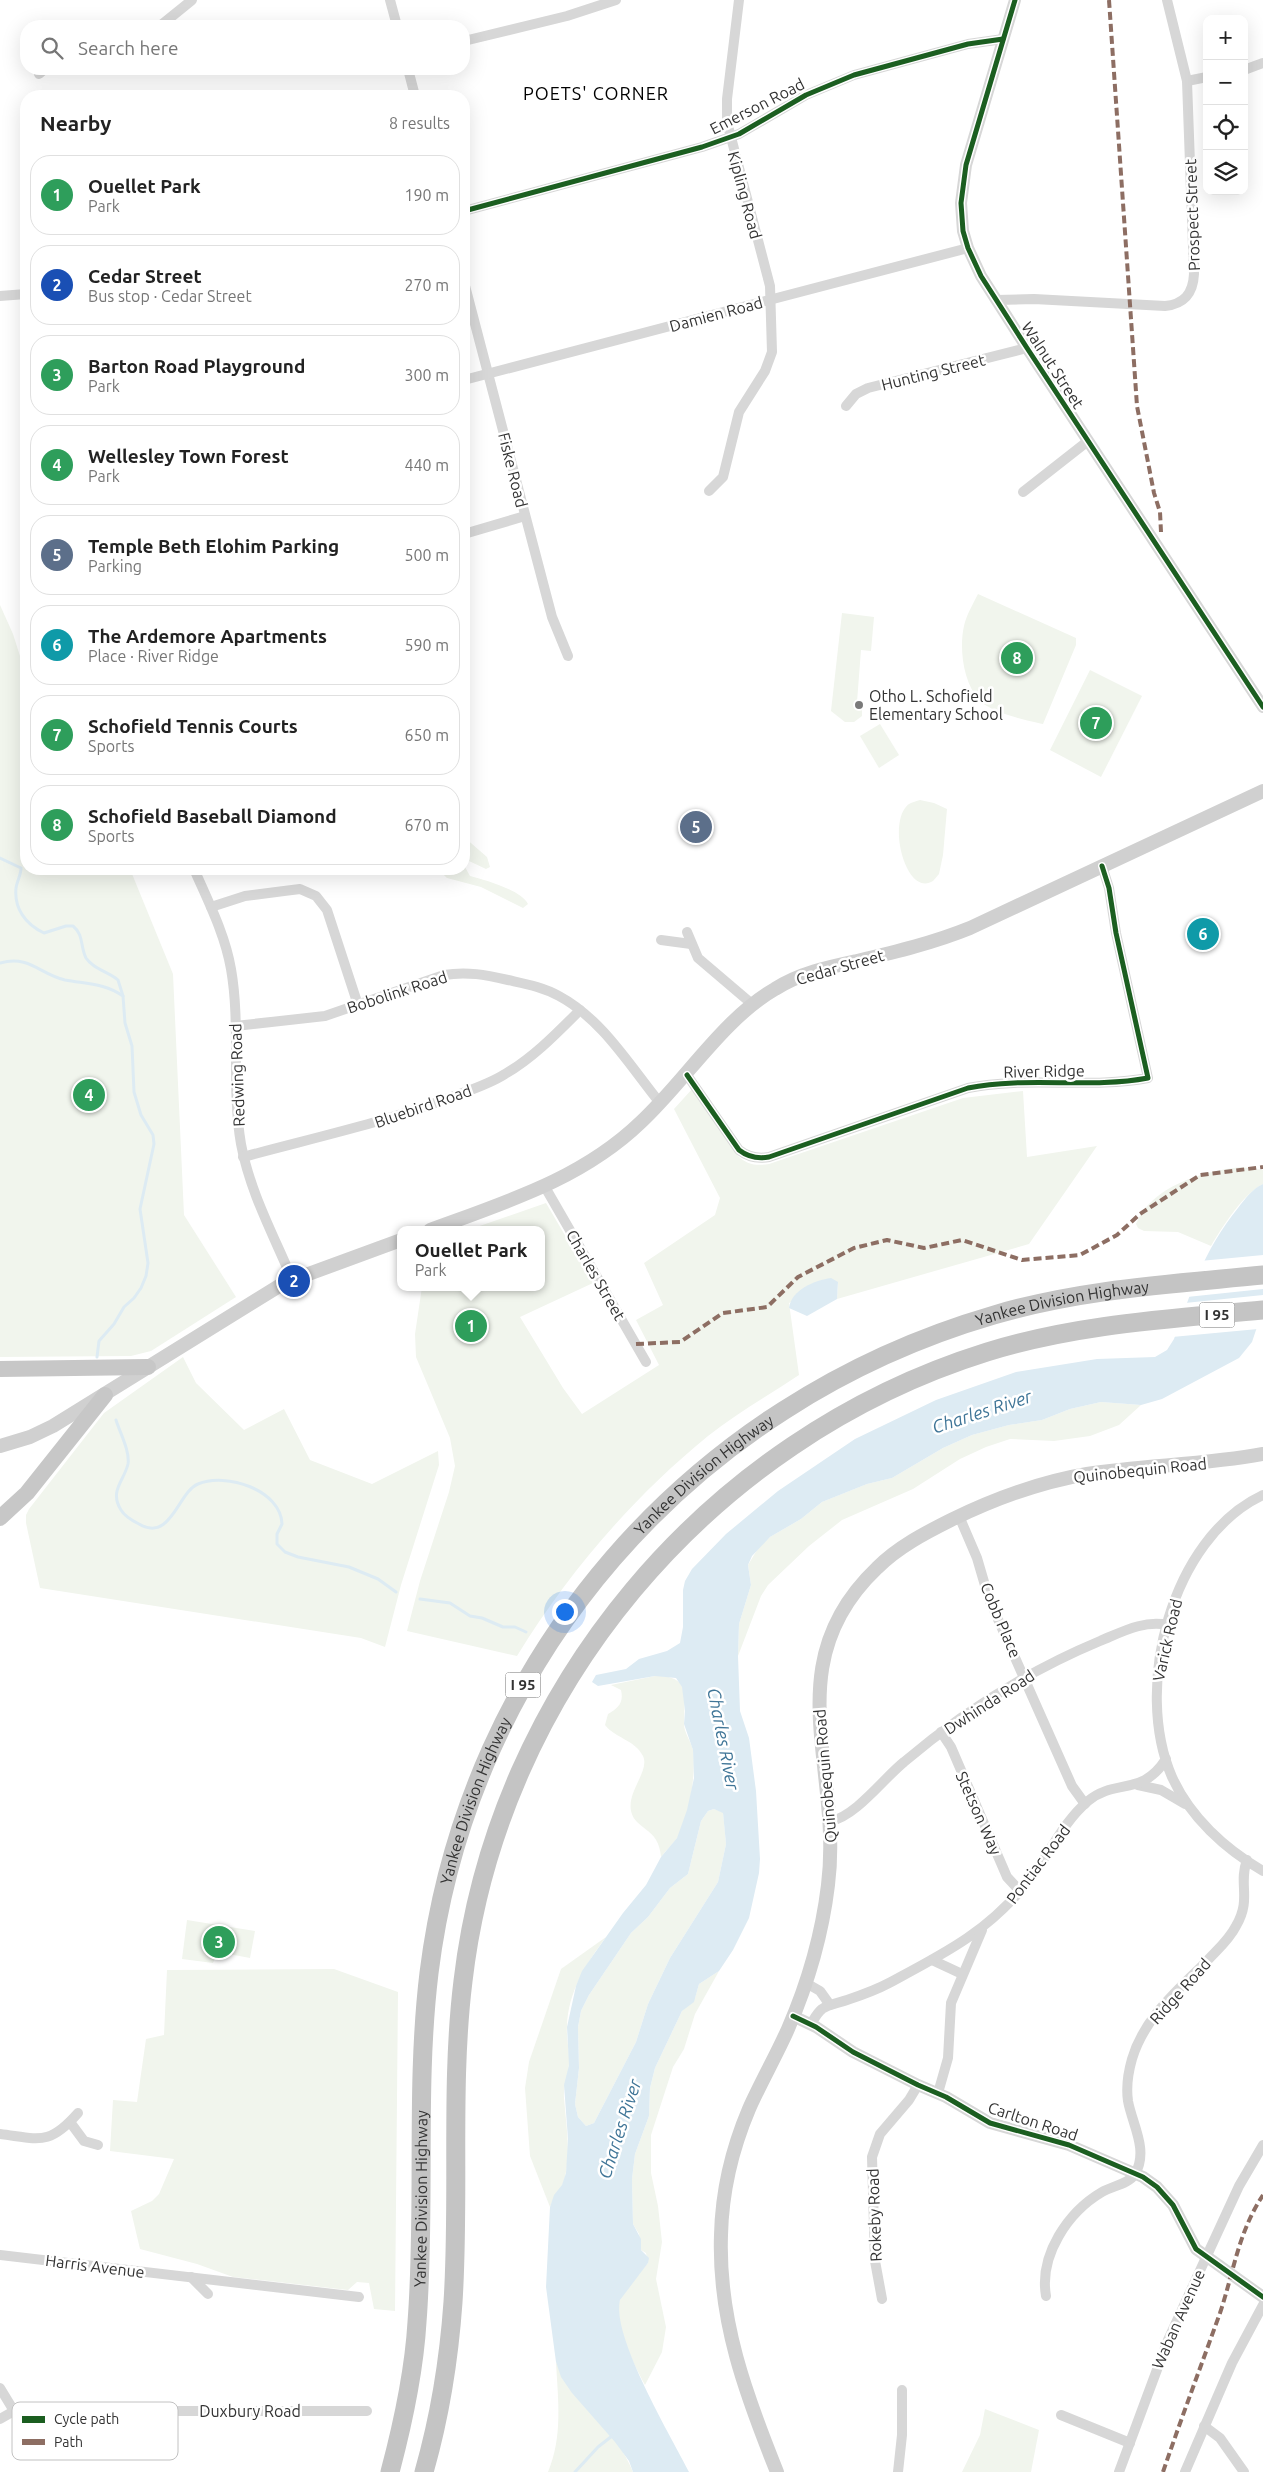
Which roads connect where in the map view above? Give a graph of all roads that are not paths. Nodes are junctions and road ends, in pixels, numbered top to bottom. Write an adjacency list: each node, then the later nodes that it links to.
1 (192, 0): 7 (street)
2 (390, 0): 8 (street)
3 (616, 0): 10 (street)
4 (739, 0): 17 (street, Kipling Road)
5 (1015, 0): 9 (street, Walnut Street)
6 (1168, 0): 15 (street, Prospect Street)
7 (167, 20)
8 (395, 20)
9 (1003, 39): 17 (street, Emerson Road); 19 (street, Walnut Street)
10 (470, 40)
11 (1263, 63): 12 (street)
12 (1248, 69)
13 (410, 75): 16 (street)
14 (1203, 78): 15 (street)
15 (1187, 81): 23 (street, Prospect Street)
16 (414, 90)
17 (730, 138): 18 (street, Emerson Road); 22 (street, Kipling Road)
18 (470, 209)
19 (968, 248): 22 (street, Damien Road); 23 (street, Walnut Street)
20 (20, 294): 21 (street)
21 (0, 296)
22 (771, 299): 26 (street, Damien Road); 30 (street, Kipling Road)
23 (996, 300): 25 (street, Walnut Street)
24 (470, 305): 26 (street, Fiske Road)
25 (1026, 348): 28 (street, Hunting Street); 29 (street, Walnut Street)
26 (488, 374): 27 (street, Damien Road); 32 (street, Fiske Road)
27 (470, 378)
28 (846, 406)
29 (1088, 441): 31 (street); 35 (street, Walnut Street)
30 (709, 491)
31 (1023, 492)
32 (525, 516): 33 (street); 34 (street, Fiske Road)
33 (470, 532)
34 (568, 656)
35 (1263, 707)
36 (1263, 791): 39 (main road, Cedar Street)
37 (1263, 795): 39 (main road, Cedar Street)
38 (1263, 799): 39 (main road)
39 (1244, 801): 40 (main road, Cedar Street)
40 (1102, 866): 46 (main road, Cedar Street); 50 (street, River Ridge)
41 (197, 875): 42 (street, Redwing Road)
42 (211, 907): 47 (street); 49 (street, Redwing Road)
43 (687, 932): 45 (street)
44 (660, 940): 45 (street)
45 (691, 944): 46 (street)
46 (752, 1004): 50 (main road, Cedar Street)
47 (358, 1005): 48 (street, Bobolink Road); 49 (street, Bobolink Road)
48 (580, 1010): 51 (street, Bobolink Road); 52 (street, Bluebird Road)
49 (235, 1026): 52 (street, Redwing Road)
50 (687, 1074): 51 (main road, Cedar Street)
51 (660, 1104): 53 (main road, Cedar Street)
52 (244, 1157): 57 (street, Redwing Road)
53 (545, 1187): 54 (main road, Cedar Street); 59 (street, Charles Street)
54 (441, 1226)
55 (397, 1241): 57 (main road)
56 (1263, 1275): 113 (highway, Yankee Division Highway / I 95)
57 (292, 1279): 60 (main road)
58 (1263, 1310): 114 (highway, Yankee Division Highway / I 95)
59 (646, 1362)
60 (148, 1367): 61 (highway); 62 (main road)
61 (0, 1369)
62 (105, 1395): 63 (main road); 67 (highway)
63 (0, 1446)
64 (1263, 1454): 66 (main road, Quinobequin Road)
65 (1263, 1495): 68 (street, Varick Road)
66 (959, 1516): 69 (street, Cobb Place); 75 (main road, Quinobequin Road)
67 (0, 1518)
68 (1168, 1625): 69 (street, Dwhinda Road); 71 (street, Varick Road)
69 (1026, 1677): 70 (street, Dwhinda Road); 73 (street, Cobb Place)
70 (941, 1732): 75 (street, Dwhinda Road); 78 (street, Stetson Way)
71 (1166, 1760): 72 (street, Pontiac Road); 74 (street, Varick Road)
72 (1138, 1785): 73 (street, Pontiac Road); 74 (street, Pontiac Road)
73 (1085, 1804): 78 (street, Pontiac Road)
74 (1191, 1808): 76 (street, Varick Road)
75 (831, 1821): 82 (main road, Quinobequin Road)
76 (1247, 1860): 77 (street, Varick Road); 93 (street, Ridge Road)
77 (1263, 1870)
78 (1020, 1891): 79 (street, Pontiac Road)
79 (984, 1927): 80 (street, Pontiac Road); 81 (street)
80 (932, 1960): 81 (street); 83 (street, Pontiac Road)
81 (962, 1974): 87 (street)
82 (806, 1983): 83 (street); 84 (main road, Quinobequin Road)
83 (830, 2005): 85 (street, Pontiac Road)
84 (793, 2016): 85 (street, Carlton Road); 115 (main road, Quinobequin Road)
85 (811, 2024): 86 (street, Carlton Road)
86 (918, 2086): 87 (street, Carlton Road); 101 (street, Rokeby Road)
87 (938, 2093): 93 (street, Carlton Road)
88 (78, 2112): 89 (street)
89 (70, 2122): 90 (street); 91 (street)
90 (0, 2134)
91 (98, 2145)
92 (1263, 2146): 95 (street, Waban Avenue)
93 (1136, 2173): 95 (street, Carlton Road); 98 (street)
94 (0, 2255): 96 (street, Harris Avenue)
95 (1206, 2258): 100 (street, Carlton Road); 112 (street, Waban Avenue)
96 (191, 2277): 97 (street); 99 (street, Harris Avenue)
97 (208, 2294)
98 (1046, 2296)
99 (359, 2297)
100 (1263, 2297)
101 (882, 2299)
102 (1263, 2305): 111 (street)
103 (0, 2388): 105 (street)
104 (902, 2390): 116 (street)
105 (12, 2408)
106 (178, 2411): 108 (street, Duxbury Road)
107 (12, 2412): 110 (street)
108 (367, 2412)
109 (1061, 2415): 112 (street)
110 (0, 2419)
111 (1204, 2426): 118 (street); 119 (street)
112 (1130, 2443): 117 (street, Waban Avenue)
113 (390, 2472)
114 (424, 2472)
115 (777, 2472)
116 (898, 2472)
117 (1119, 2472)
118 (1185, 2472)
119 (1244, 2472)

